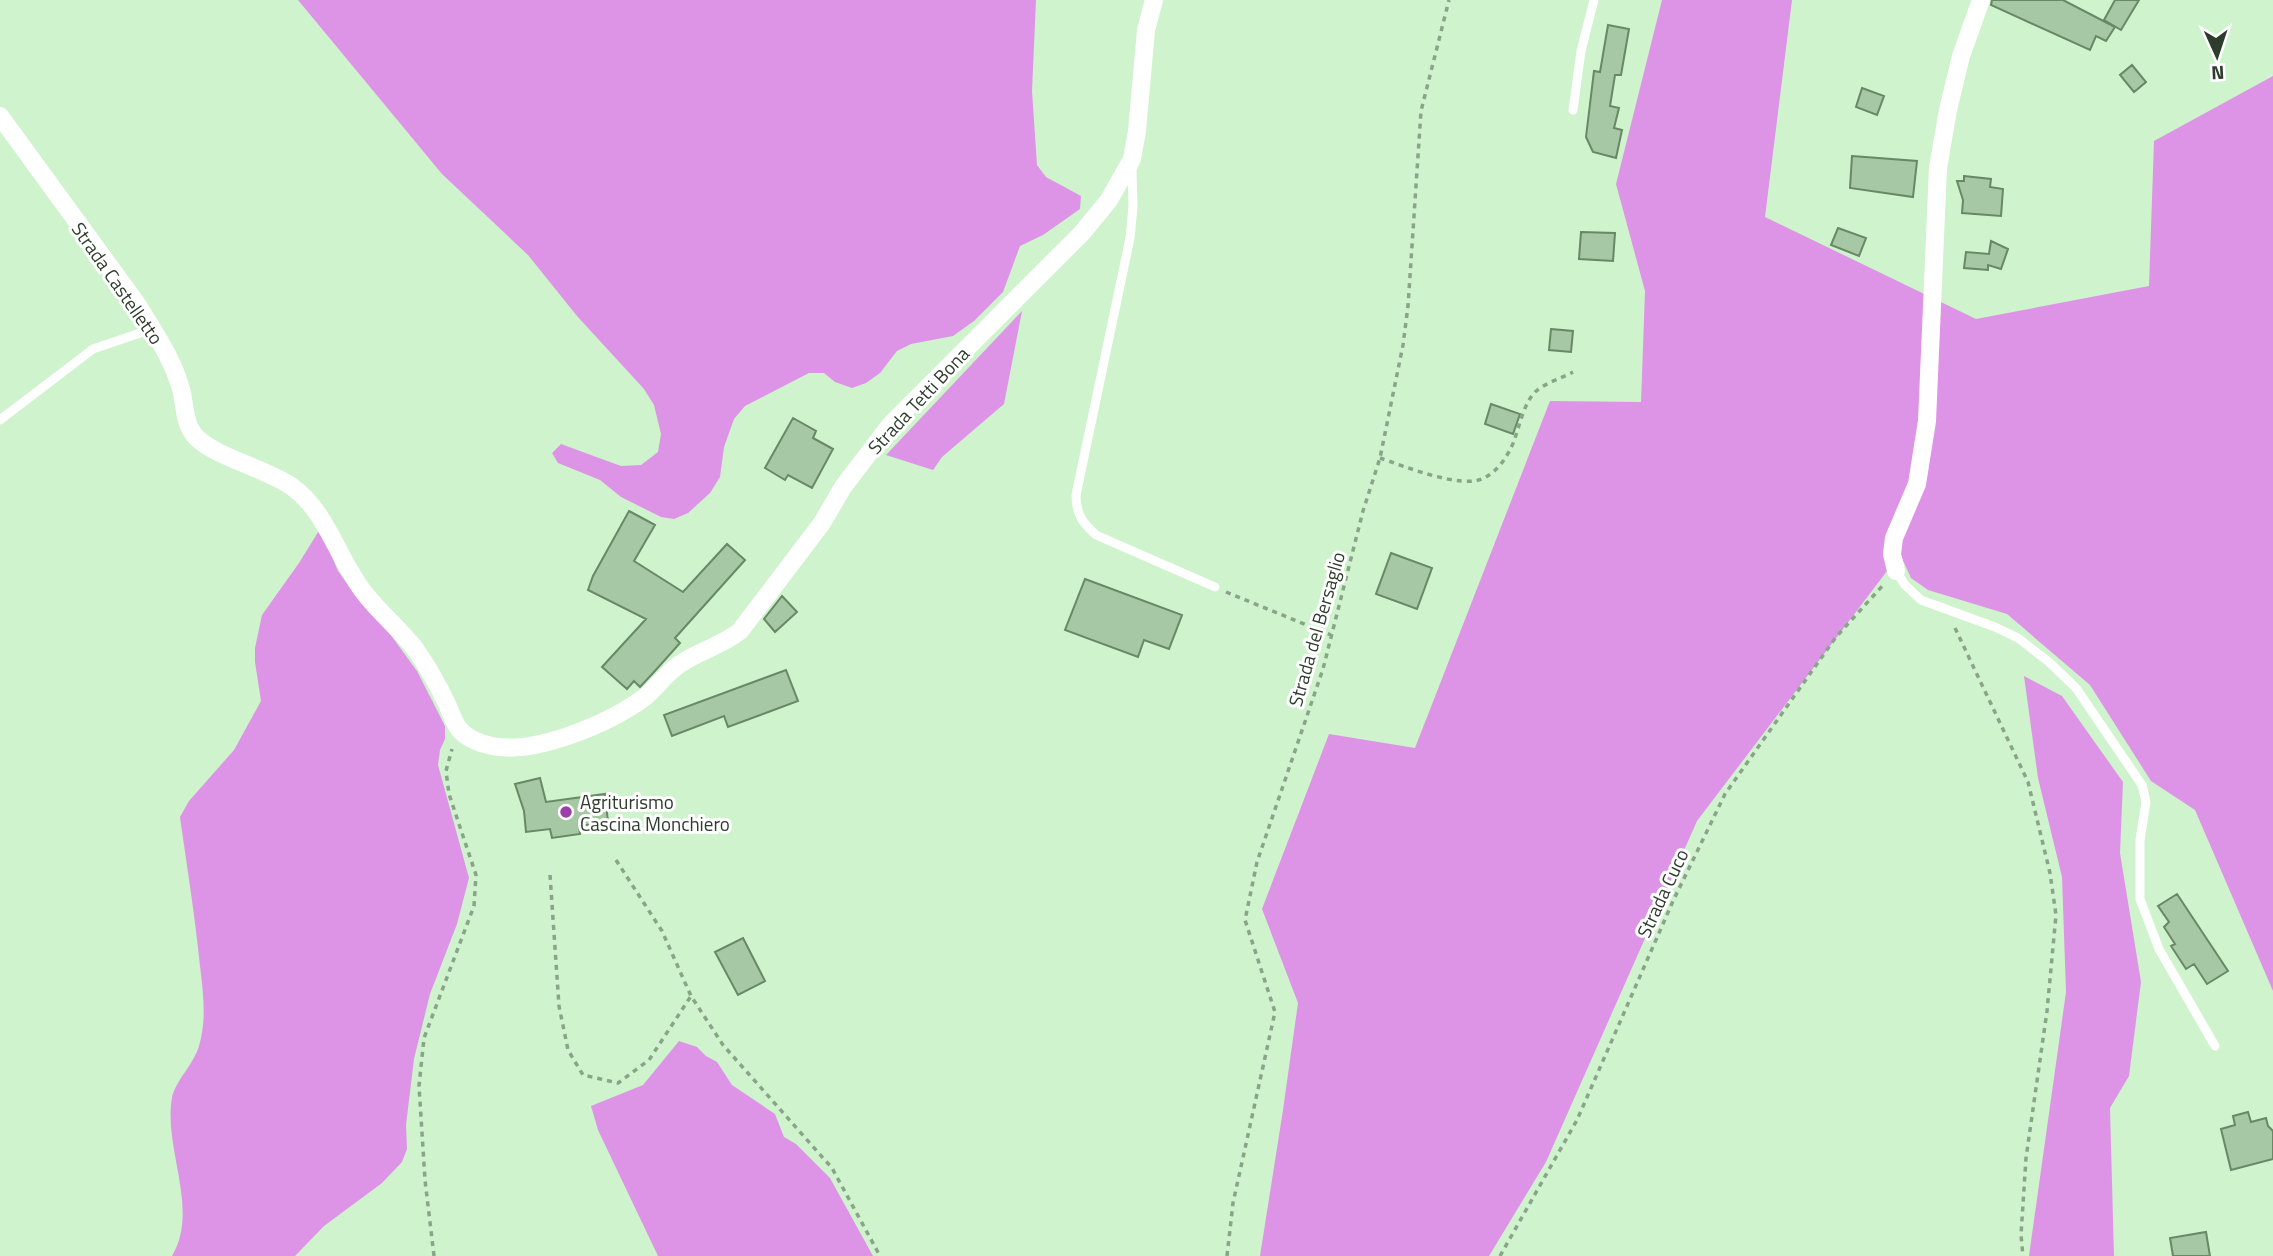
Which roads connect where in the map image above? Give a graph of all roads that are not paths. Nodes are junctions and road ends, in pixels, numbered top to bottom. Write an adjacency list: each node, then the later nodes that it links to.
1 (1154, 0): 6 (street, Strada Tetti Bona)
2 (1594, 0): 4 (lane)
3 (1981, 0): 9 (street)
4 (1573, 110)
5 (0, 116): 7 (street, Strada Castelletto)
6 (1132, 159): 10 (lane); 11 (street, Strada Tetti Bona)
7 (152, 329): 8 (lane); 11 (street, Strada Castelletto)
8 (0, 420)
9 (1896, 570): 12 (lane)
10 (1215, 587)
11 (460, 730)
12 (2215, 1046)

